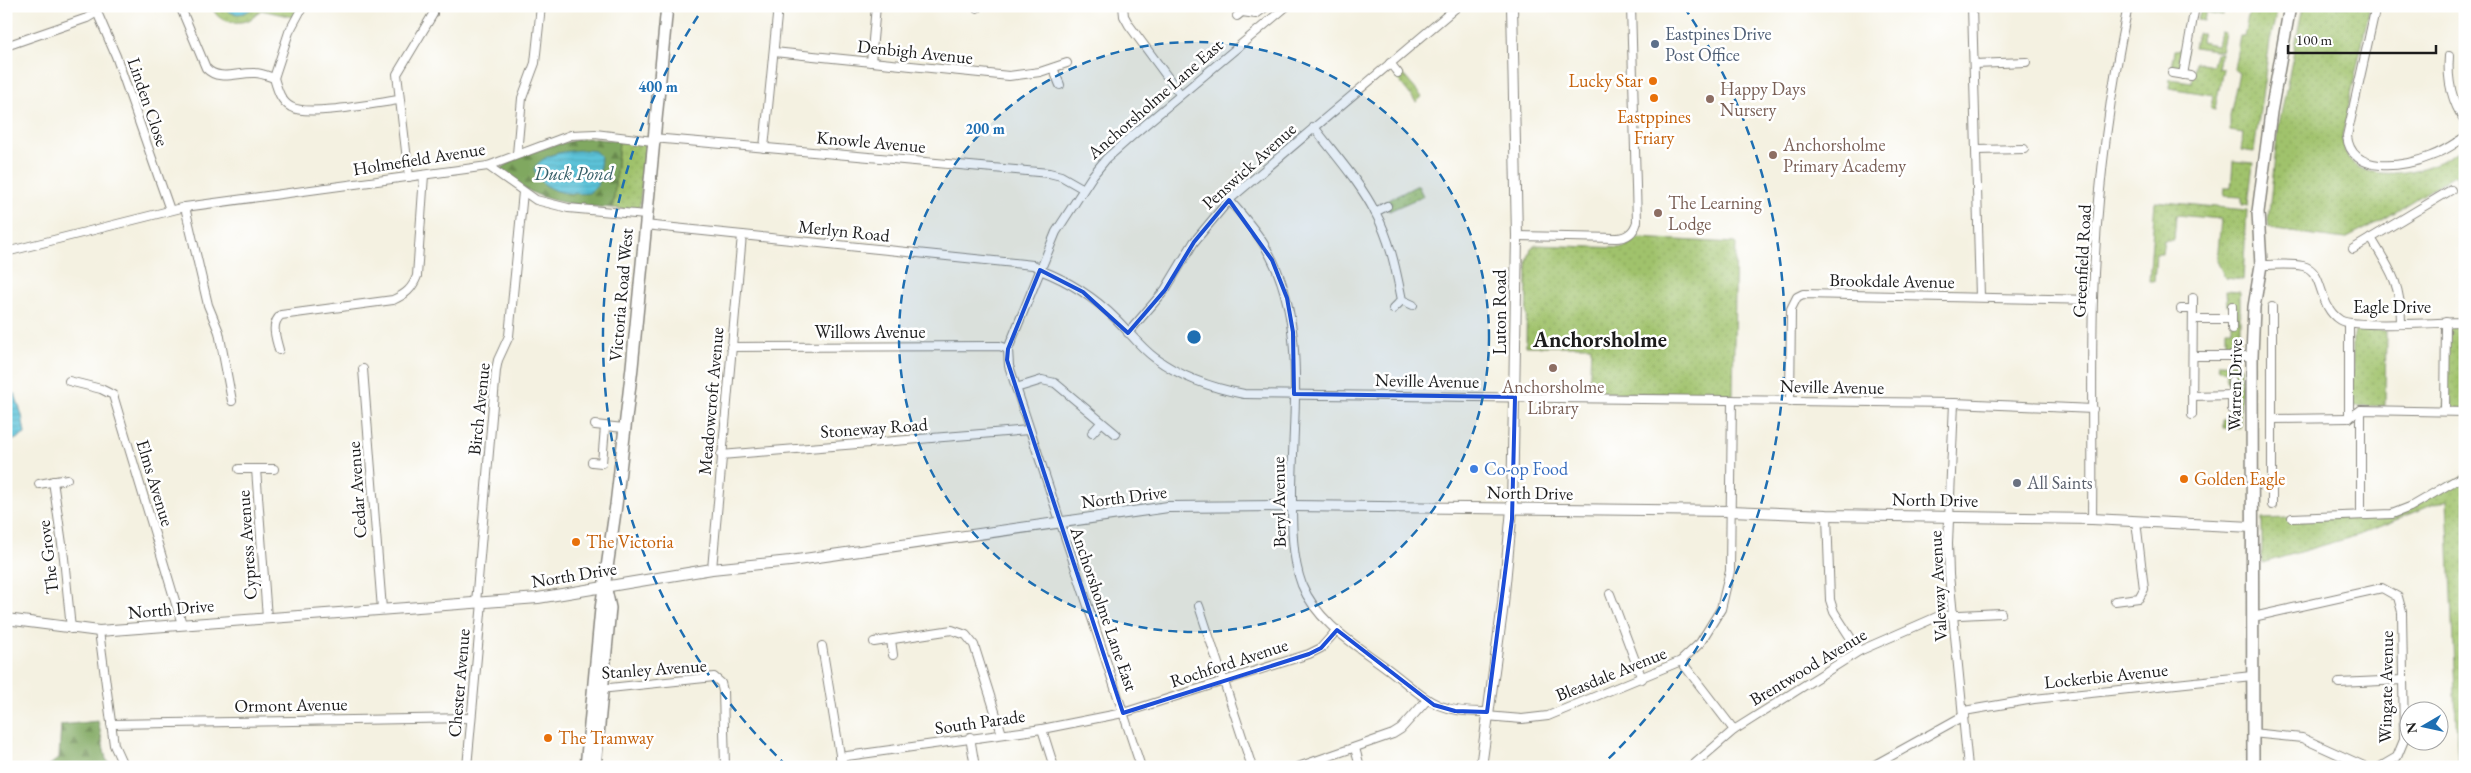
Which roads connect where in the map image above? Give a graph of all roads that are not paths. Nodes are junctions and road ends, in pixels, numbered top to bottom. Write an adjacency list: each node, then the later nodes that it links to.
1 (180, 6): 34 (street)
2 (303, 6): 34 (street)
3 (433, 6): 37 (street)
4 (541, 6): 45 (street)
5 (667, 6): 41 (main road, Victoria Road West)
6 (778, 6): 22 (street)
7 (876, 6): 24 (street)
8 (1123, 6): 36 (street)
9 (1267, 6): 20 (street)
10 (1287, 6): 36 (street, Anchorsholme Lane East)
11 (1458, 6): 27 (street, Penswick Avenue)
12 (1512, 6): 59 (street, Luton Road)
13 (1631, 6): 59 (street)
14 (1972, 6): 28 (street)
15 (2128, 6): 68 (street, Greenfield Road)
16 (2195, 6): 32 (street)
17 (2290, 6): 63 (main road, Warren Drive)
18 (2376, 6): 40 (street)
19 (95, 9): 21 (street); 55 (street, Linden Close)
20 (1237, 16)
21 (6, 46)
22 (774, 52): 24 (street, Denbigh Avenue); 42 (street)
23 (2449, 56): 38 (street)
24 (871, 62): 29 (street, Denbigh Avenue)
25 (2026, 62): 28 (street)
26 (1066, 63): 29 (street, Denbigh Avenue)
27 (1390, 63): 30 (street); 39 (street, Penswick Avenue)
28 (1974, 64): 44 (street)
29 (1053, 68): 35 (street)
30 (1398, 73)
31 (2172, 73): 32 (street)
32 (2182, 75): 33 (street)
33 (2191, 76)
34 (274, 78): 37 (street)
35 (1060, 85)
36 (1180, 94): 49 (street, Anchorsholme Lane East)
37 (398, 100): 48 (street)
38 (2465, 121)
39 (1314, 127): 52 (street, Penswick Avenue); 56 (street)
40 (2465, 137)
41 (653, 139): 42 (street, Knowle Avenue); 45 (street, Holmefield Avenue); 57 (main road, Victoria Road West)
42 (764, 148): 49 (street, Knowle Avenue)
43 (2024, 149): 44 (street)
44 (1977, 150): 65 (street)
45 (517, 154): 46 (street, Holmefield Avenue)
46 (488, 166): 47 (street, Holmefield Avenue); 51 (street, Merlyn Road)
47 (424, 175): 48 (street, Holmefield Avenue); 85 (street)
48 (409, 177): 54 (street, Holmefield Avenue)
49 (1082, 188): 64 (street, Anchorsholme Lane East)
50 (2451, 190): 60 (street)
51 (523, 192): 57 (street, Merlyn Road); 141 (street, Birch Avenue)
52 (1228, 200): 82 (street, Penswick Avenue); 92 (street, Beryl Avenue)
53 (1387, 206): 56 (street)
54 (185, 207): 55 (street, Holmefield Avenue); 97 (street)
55 (170, 210): 62 (street, Holmefield Avenue)
56 (1375, 212): 67 (street)
57 (645, 220): 58 (street, Merlyn Road); 112 (main road, Victoria Road West)
58 (742, 235): 64 (street, Merlyn Road); 83 (street, Meadowcroft Avenue)
59 (1516, 236): 94 (street, Luton Road)
60 (2371, 238): 61 (street); 79 (street)
61 (2353, 250)
62 (6, 252)
63 (2261, 265): 80 (street, Eagle Drive); 87 (main road, Warren Drive)
64 (1040, 269): 82 (street, Neville Avenue); 84 (street, Anchorsholme Lane East)
65 (1980, 298): 68 (street, Brookdale Avenue); 98 (street, Brookdale Avenue)
66 (2193, 298): 72 (street)
67 (1402, 300): 69 (street); 73 (street)
68 (2093, 300): 101 (street, Greenfield Road)
69 (1413, 305)
70 (2232, 306): 77 (street)
71 (2272, 307): 108 (street)
72 (2193, 309): 74 (street); 76 (street)
73 (1393, 310)
74 (2181, 310)
75 (2464, 318): 78 (street, Eagle Drive)
76 (2193, 319): 77 (street); 86 (street)
77 (2232, 319): 81 (street)
78 (2446, 322): 79 (street, Eagle Drive); 104 (street)
79 (2401, 323): 80 (street, Eagle Drive)
80 (2349, 324): 107 (street)
81 (2232, 328)
82 (1128, 333): 92 (street, Neville Avenue)
83 (731, 347): 84 (street, Willows Avenue); 116 (street, Meadowcroft Avenue)
84 (1008, 349): 91 (street, Anchorsholme Lane East)
85 (279, 350)
86 (2193, 356): 87 (street); 95 (street)
87 (2252, 356): 136 (main road, Warren Drive)
88 (363, 369): 143 (street, Cedar Avenue)
89 (69, 381): 149 (street, Elms Avenue)
90 (2232, 382): 93 (street)
91 (1016, 388): 109 (street); 113 (street, Anchorsholme Lane East)
92 (1294, 394): 94 (street, Neville Avenue); 126 (street, Beryl Avenue)
93 (2232, 395): 95 (street); 102 (street)
94 (1515, 397): 96 (street, Neville Avenue); 127 (street, Luton Road)
95 (2192, 399): 100 (street); 106 (street)
96 (1732, 400): 98 (street, Neville Avenue); 128 (street, Bleasdale Avenue)
97 (232, 401)
98 (1790, 402): 99 (street, Neville Avenue)
99 (1954, 403): 101 (street, Neville Avenue); 131 (street, Valeway Avenue)
100 (2182, 403)
101 (2093, 409): 133 (street, Greenfield Road)
102 (2232, 409)
103 (2361, 410): 104 (street); 107 (street); 130 (street)
104 (2445, 411): 105 (street)
105 (2465, 412)
106 (2192, 415)
107 (2349, 418): 108 (street)
108 (2272, 419): 125 (street)
109 (1101, 423): 114 (street); 115 (street)
110 (594, 425): 111 (street)
111 (605, 426): 112 (street); 117 (street)
112 (624, 428): 138 (main road, Victoria Road West)
113 (1030, 430): 116 (street, Stoneway Road); 135 (street, Anchorsholme Lane East)
114 (1092, 433)
115 (1116, 434)
116 (721, 455): 137 (street, Meadowcroft Avenue)
117 (592, 462)
118 (274, 468): 120 (street, Cypress Avenue)
119 (239, 469): 120 (street, Cypress Avenue)
120 (256, 469): 147 (street, Cypress Avenue)
121 (2465, 475): 130 (street)
122 (67, 479): 123 (street)
123 (53, 481): 124 (street); 150 (street, The Grove)
124 (40, 484)
125 (2272, 505)
126 (1292, 506): 127 (street, North Drive); 135 (street, North Drive); 151 (street, Beryl Avenue)
127 (1512, 509): 128 (street, North Drive); 168 (street, Luton Road)
128 (1731, 511): 129 (street, North Drive); 158 (street, Bleasdale Avenue)
129 (1827, 515): 131 (street, North Drive); 156 (street)
130 (2361, 515): 132 (street)
131 (1950, 516): 133 (street, North Drive); 145 (street, Valeway Avenue)
132 (2292, 518)
133 (2092, 519): 134 (street, North Drive)
134 (2136, 521): 136 (street, North Drive); 140 (street)
135 (1059, 522): 137 (street, North Drive); 166 (street, Anchorsholme Lane East)
136 (2252, 527): 146 (main road, Warren Drive)
137 (712, 569): 138 (street, North Drive)
138 (605, 586): 141 (street, North Drive); 164 (main road, Victoria Road West)
139 (1610, 594): 160 (street)
140 (2114, 601)
141 (479, 602): 143 (street, North Drive); 169 (street, Chester Avenue)
142 (1200, 606): 162 (street)
143 (382, 609): 147 (street, North Drive)
144 (2001, 613): 145 (street, Brentwood Avenue)
145 (1952, 616): 156 (street, Brentwood Avenue); 167 (street, Valeway Avenue)
146 (2253, 617): 159 (main road, Warren Drive); 161 (street, Wingate Avenue)
147 (267, 618): 149 (street, North Drive)
148 (6, 619): 150 (street, North Drive)
149 (182, 624): 152 (street, North Drive)
150 (71, 629): 152 (street, North Drive)
151 (1336, 630): 162 (street, Rochford Avenue); 165 (street, Beryl Avenue)
152 (99, 631): 170 (street)
153 (891, 640): 154 (street); 157 (street); 174 (street)
154 (874, 642)
155 (822, 646): 177 (street)
156 (1859, 651): 172 (street, Brentwood Avenue)
157 (894, 655)
158 (1681, 662): 160 (street, Bleasdale Avenue); 172 (street)
159 (2252, 676): 167 (street, Lockerbie Avenue); 173 (main road, Warren Drive)
160 (1642, 679): 168 (street, Bleasdale Avenue)
161 (2403, 680): 163 (street); 196 (street, Wingate Avenue)
162 (1223, 681): 166 (street, Rochford Avenue); 187 (street)
163 (2339, 683)
164 (599, 689): 180 (main road, Victoria Road West); 181 (main road, Victoria Road West); 182 (street, Stanley Avenue)
165 (1427, 700): 168 (street, Beryl Avenue); 176 (street)
166 (1123, 713): 171 (street, South Parade); 186 (street, Anchorsholme Lane East)
167 (1964, 713): 192 (street, Lockerbie Avenue); 193 (street, Valeway Avenue)
168 (1487, 714): 190 (street, Luton Road)
169 (472, 718): 170 (street, Ormont Avenue); 179 (street, Chester Avenue)
170 (111, 724): 178 (street)
171 (1042, 729): 174 (street, South Parade); 185 (street)
172 (1734, 730): 191 (street, Brentwood Avenue)
173 (2252, 732): 194 (main road, Warren Drive); 195 (street, Wingate Avenue)
174 (1002, 734): 175 (street, South Parade)
175 (970, 737): 177 (street, South Parade); 184 (street)
176 (1355, 748): 188 (street); 189 (street)
177 (840, 757): 183 (street)
178 (124, 767)
179 (467, 767)
180 (586, 767)
181 (595, 767)
182 (726, 767)
183 (842, 767)
184 (974, 767)
185 (1054, 767)
186 (1141, 767)
187 (1252, 767)
188 (1298, 767)
189 (1360, 767)
190 (1481, 767)
191 (1691, 767)
192 (1872, 767)
193 (1968, 767)
194 (2253, 767)
195 (2366, 767)
196 (2380, 767)

